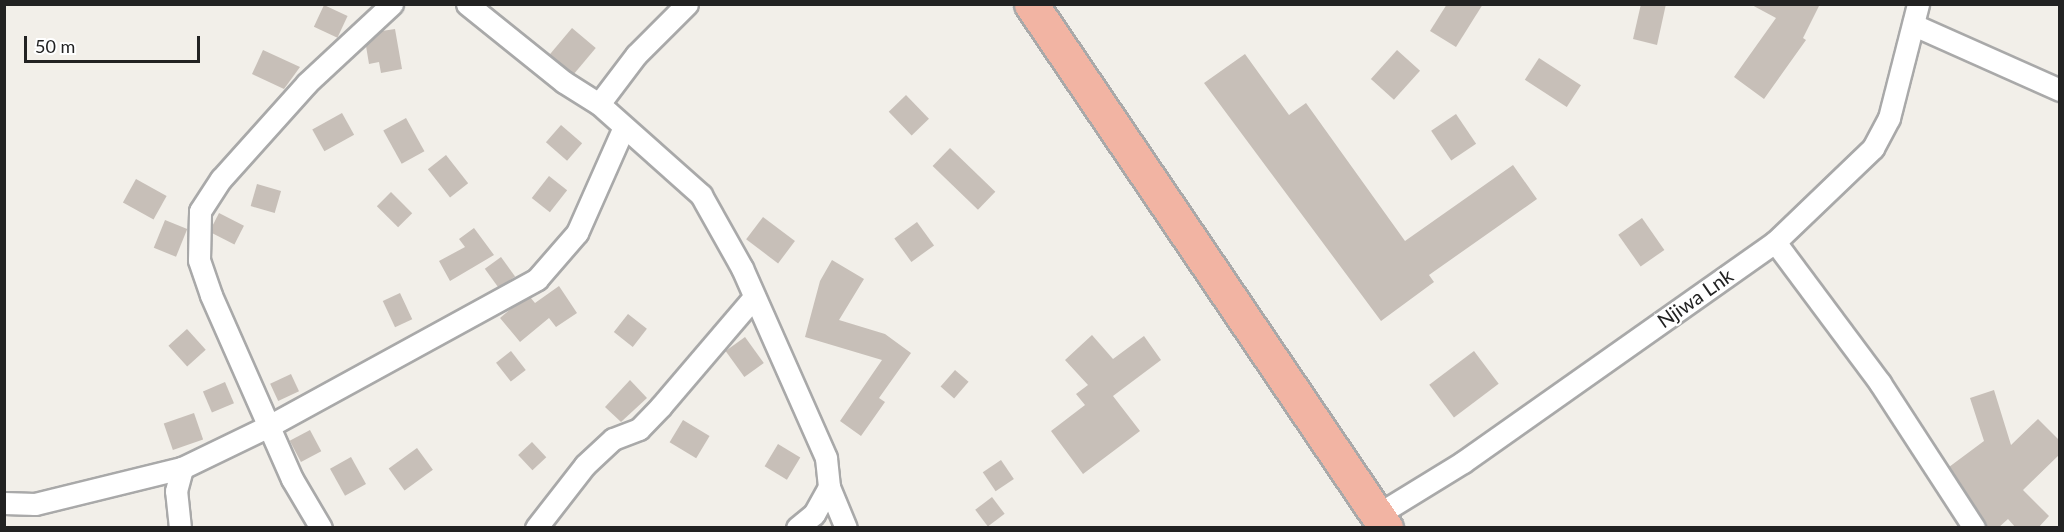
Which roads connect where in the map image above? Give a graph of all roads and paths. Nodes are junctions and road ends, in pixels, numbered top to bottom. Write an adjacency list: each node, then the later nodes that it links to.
1 (392, 4): 11 (street)
2 (467, 4): 7 (street)
3 (687, 4): 7 (street)
4 (1031, 4): 15 (highway)
5 (1916, 15): 6 (street); 9 (street, Njiwa Lnk)
6 (2060, 90)
7 (599, 104): 8 (street)
8 (623, 129): 10 (street); 11 (street)
9 (1775, 242): 15 (street, Njiwa Lnk); 21 (street)
10 (754, 297): 13 (street); 18 (street)
11 (268, 426): 12 (street); 17 (street)
12 (182, 468): 14 (street); 16 (street)
13 (829, 487): 19 (street); 20 (street)
14 (4, 503)
15 (1382, 521)
16 (180, 528)
17 (321, 528)
18 (536, 528)
19 (797, 528)
20 (846, 528)
21 (1974, 528)

